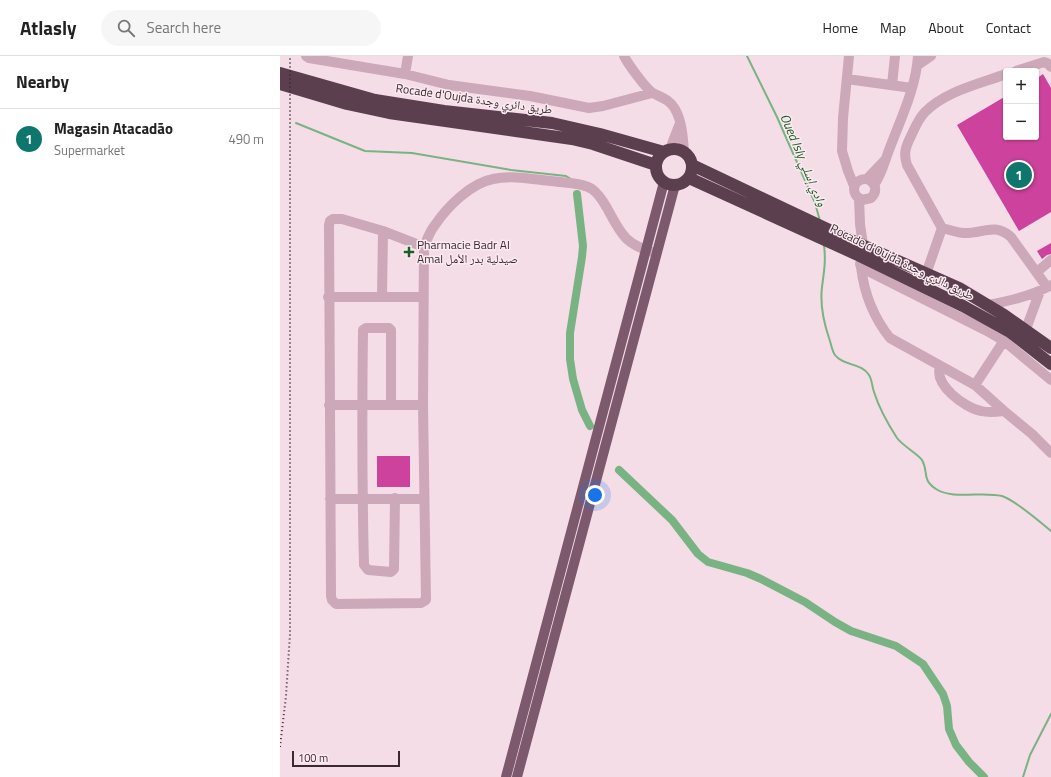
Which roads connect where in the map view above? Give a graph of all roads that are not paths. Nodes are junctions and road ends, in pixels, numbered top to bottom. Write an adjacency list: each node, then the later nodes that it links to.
1 (306, 56): 11 (street)
2 (408, 56): 11 (street)
3 (624, 56): 18 (street)
4 (849, 56): 13 (street)
5 (894, 56): 15 (street)
6 (931, 56): 7 (street)
7 (918, 60): 17 (street)
8 (1051, 67): 9 (street)
9 (1025, 68)
10 (280, 73): 16 (highway, Rocade d'Oujda طريق دائري وجدة)
11 (405, 74): 18 (street)
12 (1003, 75): 31 (street)
13 (847, 79): 15 (street); 25 (street)
14 (280, 84): 16 (highway, Rocade d'Oujda طريق دائري وجدة)
15 (892, 85): 17 (street)
16 (310, 88): 20 (highway, Rocade d'Oujda طريق دائري وجدة); 22 (highway, Rocade d'Oujda طريق دائري وجدة)
17 (912, 88): 25 (street)
18 (652, 93): 19 (street)
19 (680, 121): 20 (street); 21 (street)
20 (667, 150): 21 (highway); 22 (highway)
21 (684, 152): 23 (highway)
22 (656, 165): 26 (highway)
23 (692, 165): 24 (highway); 29 (highway, Rocade d'Oujda طريق دائري وجدة)
24 (689, 178): 26 (highway); 29 (highway, Rocade d'Oujda طريق دائري وجدة)
25 (864, 182): 27 (street); 28 (street)
26 (669, 184): 34 (main road); 35 (main road)
27 (859, 198): 28 (street); 30 (street)
28 (871, 198): 30 (street)
29 (790, 218): 36 (highway, Rocade d'Oujda طريق دائري وجدة)
30 (860, 224): 36 (street)
31 (942, 228): 38 (street); 39 (street)
32 (383, 231): 33 (street); 41 (street); 42 (street)
33 (424, 247): 34 (street); 43 (street)
34 (645, 250): 35 (street); 62 (main road)
35 (656, 253): 63 (main road)
36 (861, 256): 39 (highway, Rocade d'Oujda طريق دائري وجدة); 46 (highway, Rocade d'Oujda طريق دائري وجدة); 49 (street)
37 (1051, 260): 38 (street)
38 (1037, 272): 40 (street)
39 (926, 274): 44 (highway, Rocade d'Oujda طريق دائري وجدة)
40 (1046, 288): 44 (street); 45 (street)
41 (328, 297): 42 (street); 52 (street)
42 (382, 297): 43 (street)
43 (423, 297): 55 (street)
44 (988, 305): 45 (highway, Rocade d'Oujda طريق دائري وجدة)
45 (1026, 329): 47 (highway, Rocade d'Oujda طريق دائري وجدة)
46 (1007, 337): 48 (highway, Rocade d'Oujda طريق دائري وجدة); 50 (street); 51 (street)
47 (1051, 348)
48 (1051, 364)
49 (940, 367): 51 (street); 56 (street)
50 (1051, 380)
51 (975, 385): 56 (street)
52 (329, 405): 53 (street); 61 (street)
53 (362, 405): 54 (street); 54 (street); 58 (street)
54 (391, 405): 55 (street)
55 (423, 405): 60 (street)
56 (1004, 411): 57 (street)
57 (1051, 453)
58 (362, 498): 59 (street); 59 (street); 61 (street)
59 (395, 498): 60 (street)
60 (424, 498): 61 (street)
61 (330, 499)
62 (506, 777)
63 (518, 777)

